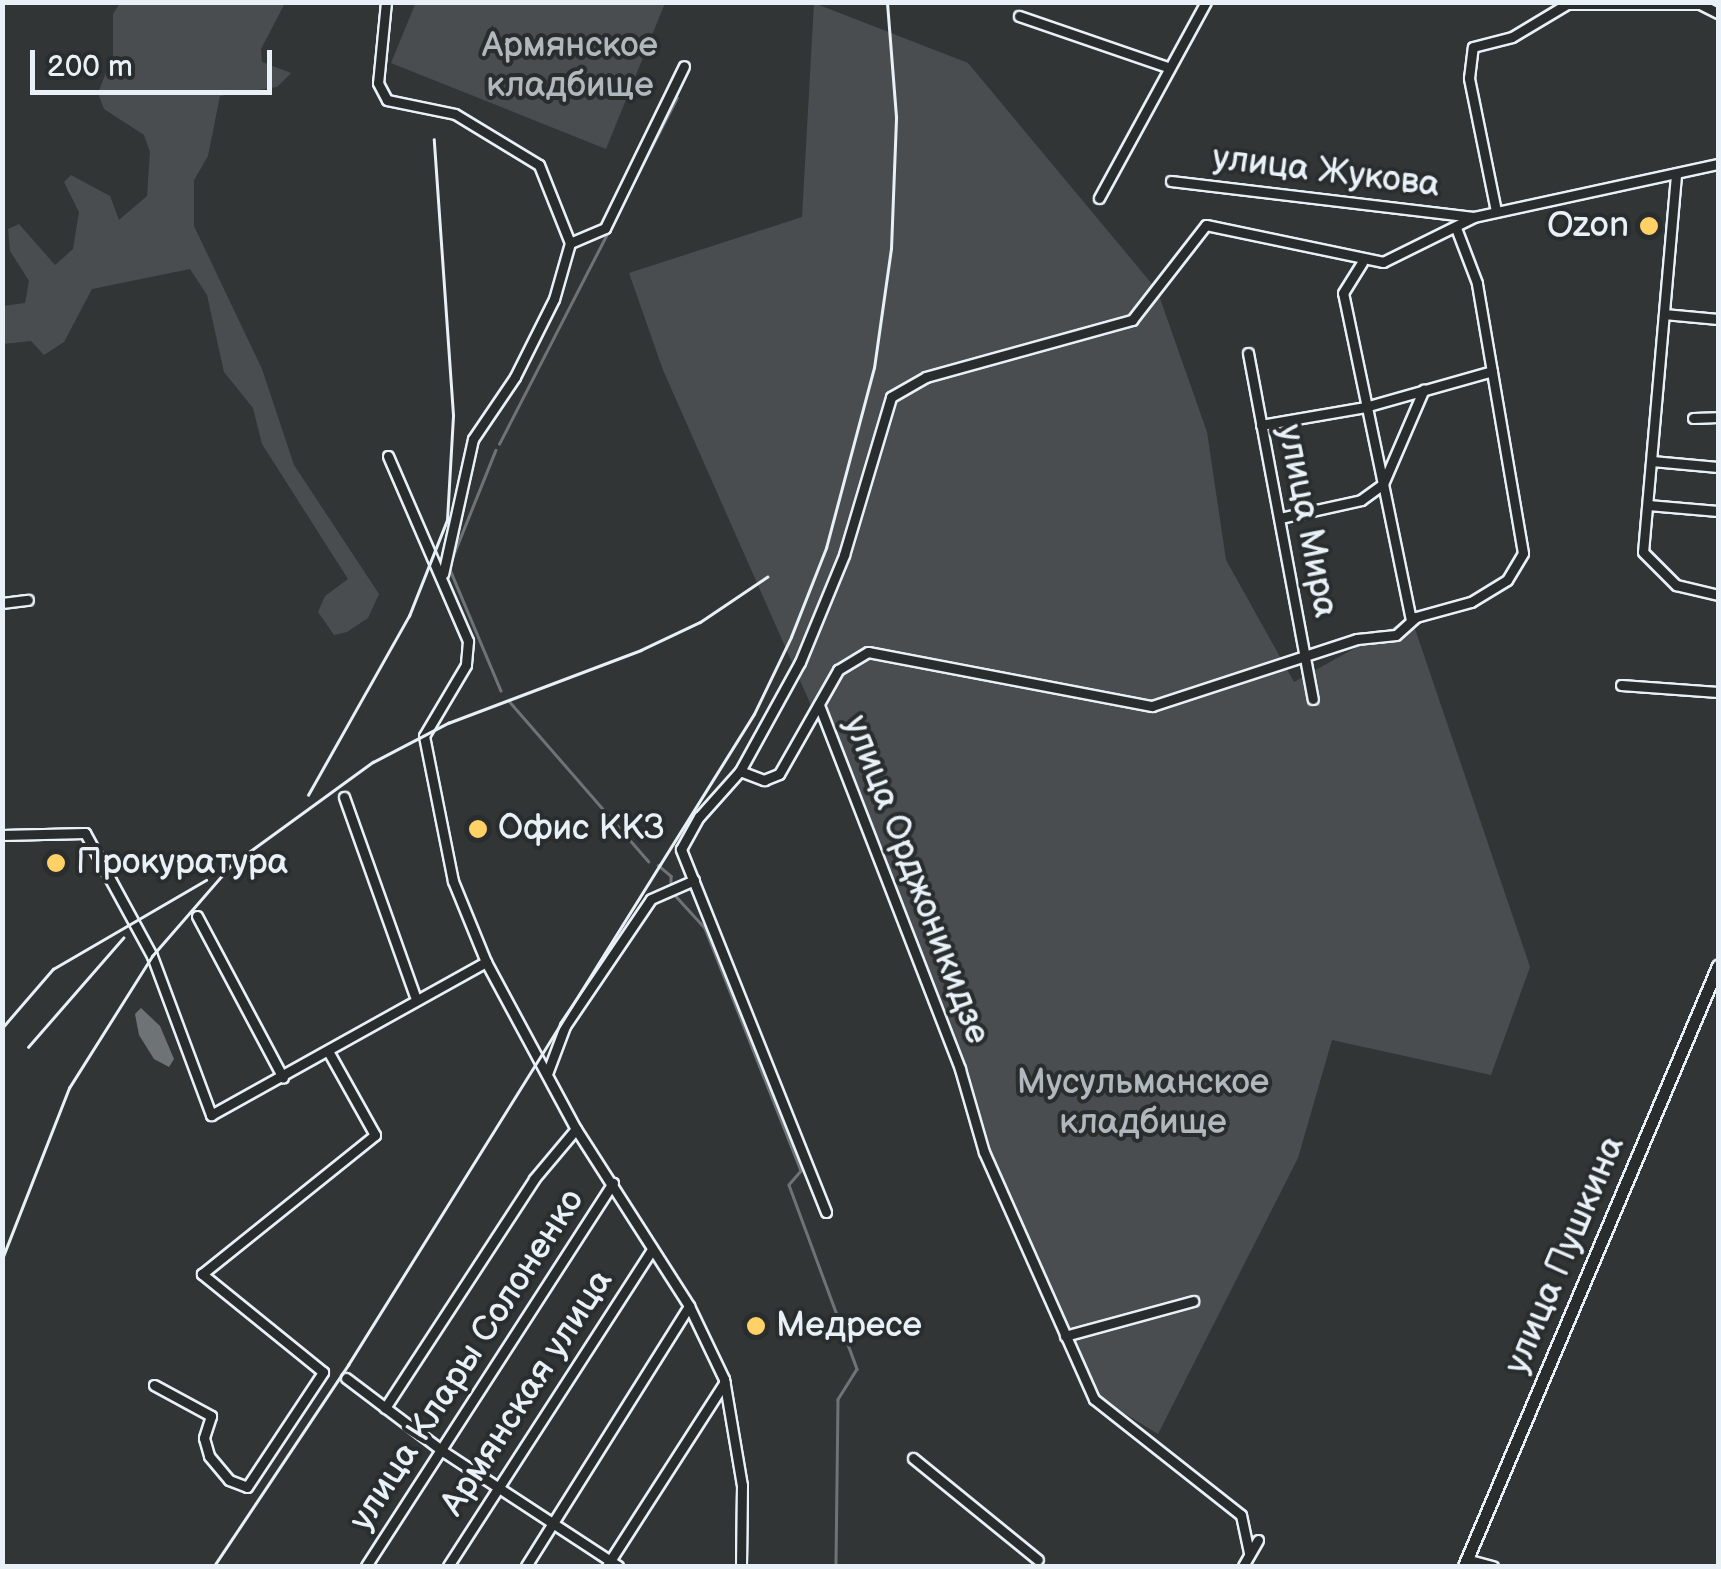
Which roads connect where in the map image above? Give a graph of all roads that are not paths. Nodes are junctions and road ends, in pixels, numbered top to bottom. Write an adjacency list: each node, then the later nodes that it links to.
1 (386, 2): 14 (street)
2 (1206, 2): 6 (street)
3 (1718, 13): 11 (street)
4 (1019, 16): 6 (street)
5 (684, 66): 14 (street)
6 (1167, 68): 10 (street)
7 (1718, 164): 8 (street, улица Жукова)
8 (1676, 175): 11 (street, улица Жукова); 16 (street)
9 (1171, 181): 12 (street, улица Жукова)
10 (1100, 198)
11 (1496, 211): 12 (street, улица Жукова)
12 (1474, 217): 13 (street, улица Жукова)
13 (1456, 228): 15 (street, улица Жукова); 19 (street)
14 (570, 243): 34 (street)
15 (1362, 262): 21 (street); 44 (street, улица Жукова)
16 (1664, 314): 17 (street); 26 (street)
17 (1718, 319)
18 (1248, 353): 24 (street, улица Мира)
19 (1492, 371): 20 (street); 38 (street)
20 (1424, 389): 21 (street); 28 (street)
21 (1366, 408): 24 (street); 28 (street)
22 (1693, 418): 23 (street)
23 (1718, 418)
24 (1260, 425): 33 (street, улица Мира)
25 (388, 456): 34 (street)
26 (1652, 460): 27 (street); 30 (street)
27 (1718, 467)
28 (1383, 484): 29 (street); 32 (street)
29 (1361, 500): 32 (street); 33 (street)
30 (1648, 505): 31 (street); 35 (street)
31 (1718, 511)
32 (1386, 513): 38 (street)
33 (1280, 518): 39 (street, улица Мира)
34 (442, 577): 49 (street)
35 (1718, 595)
36 (28, 600): 37 (street)
37 (2, 603)
38 (1411, 620): 39 (street)
39 (1305, 656): 42 (street, улица Мира); 43 (street)
40 (1621, 686): 41 (street)
41 (1718, 692)
42 (1313, 700)
43 (818, 705): 44 (street); 61 (street, улица Орджоникидзе)
44 (740, 770): 47 (street)
45 (344, 796): 51 (street)
46 (2, 836): 54 (street)
47 (694, 880): 53 (street); 57 (street)
48 (197, 916): 54 (street)
49 (486, 962): 51 (street); 53 (street)
50 (1718, 966): 73 (street, улица Пушкина)
51 (416, 996): 52 (street)
52 (328, 1051): 54 (street); 64 (street)
53 (547, 1074): 55 (street)
54 (282, 1078)
55 (576, 1129): 56 (street); 65 (street)
56 (613, 1184): 58 (street); 66 (street, улица Клары Солоненко)
57 (826, 1212)
58 (652, 1249): 60 (street); 68 (street, Армянская улица)
59 (1192, 1301): 61 (street)
60 (689, 1306): 63 (street); 69 (street)
61 (1065, 1336): 71 (street, улица Орджоникидзе)
62 (346, 1378): 65 (street)
63 (725, 1382): 74 (street); 78 (street)
64 (154, 1385)
65 (384, 1408): 66 (street)
66 (444, 1452): 68 (street); 75 (street, улица Клары Солоненко)
67 (913, 1458): 72 (street)
68 (497, 1489): 69 (street); 76 (street, Армянская улица)
69 (552, 1527): 74 (street); 77 (street)
70 (1258, 1540): 71 (street)
71 (1250, 1554): 79 (street)
72 (1038, 1560)
73 (1465, 1563): 80 (street)
74 (612, 1565)
75 (366, 1566)
76 (448, 1566)
77 (526, 1566)
78 (741, 1566)
79 (1243, 1566)
80 (1494, 1566)

